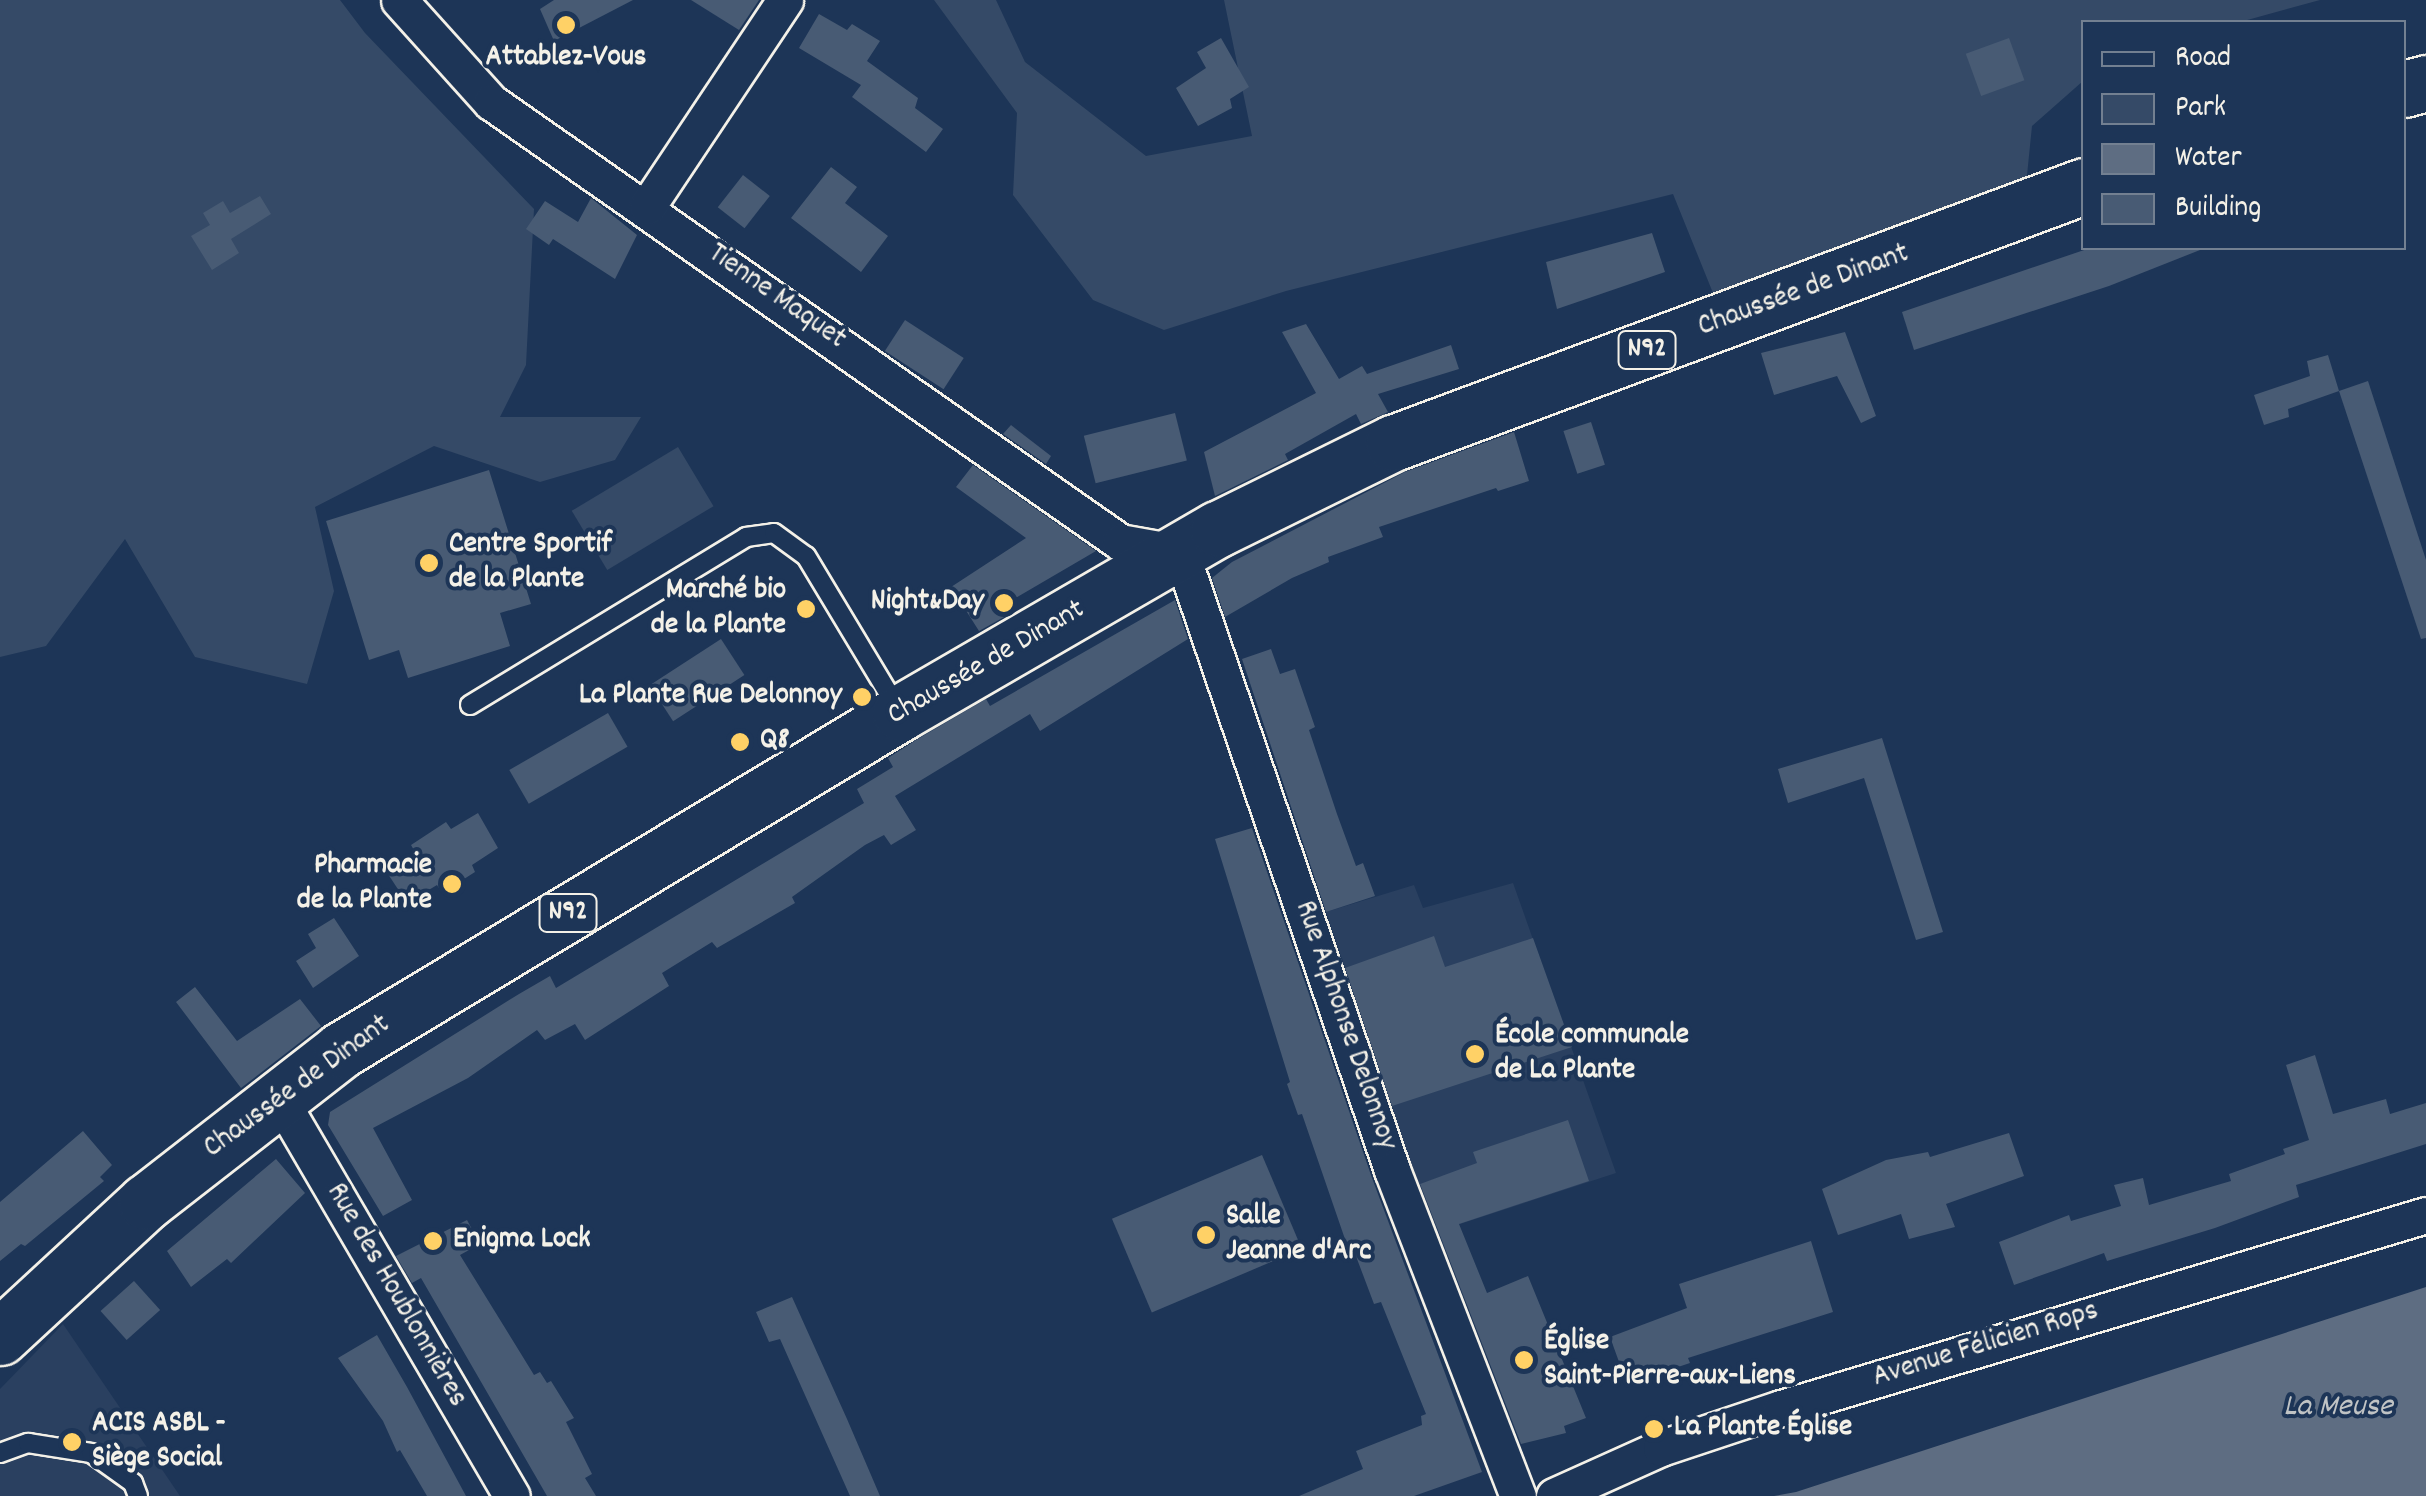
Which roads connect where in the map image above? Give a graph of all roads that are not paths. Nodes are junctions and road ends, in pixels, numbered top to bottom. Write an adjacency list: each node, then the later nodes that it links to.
1 (399, 0): 4 (street, Tienne Maquet)
2 (786, 0): 4 (street)
3 (2081, 187): 5 (main road, Chaussée de Dinant / N92)
4 (647, 207): 5 (street, Tienne Maquet)
5 (1181, 553): 7 (main road, Chaussée de Dinant / N92); 14 (street, Rue Alphonse Delonnoy)
6 (470, 705): 7 (lane)
7 (900, 713): 8 (main road, Chaussée de Dinant / N92)
8 (278, 1096): 10 (main road, Chaussée de Dinant / N92); 13 (street, Rue des Houblonnières)
9 (2426, 1215): 15 (street, Avenue Félicien Rops)
10 (0, 1337)
11 (0, 1454): 12 (lane)
12 (138, 1496)
13 (512, 1496)
14 (1518, 1496)
15 (1554, 1496)

